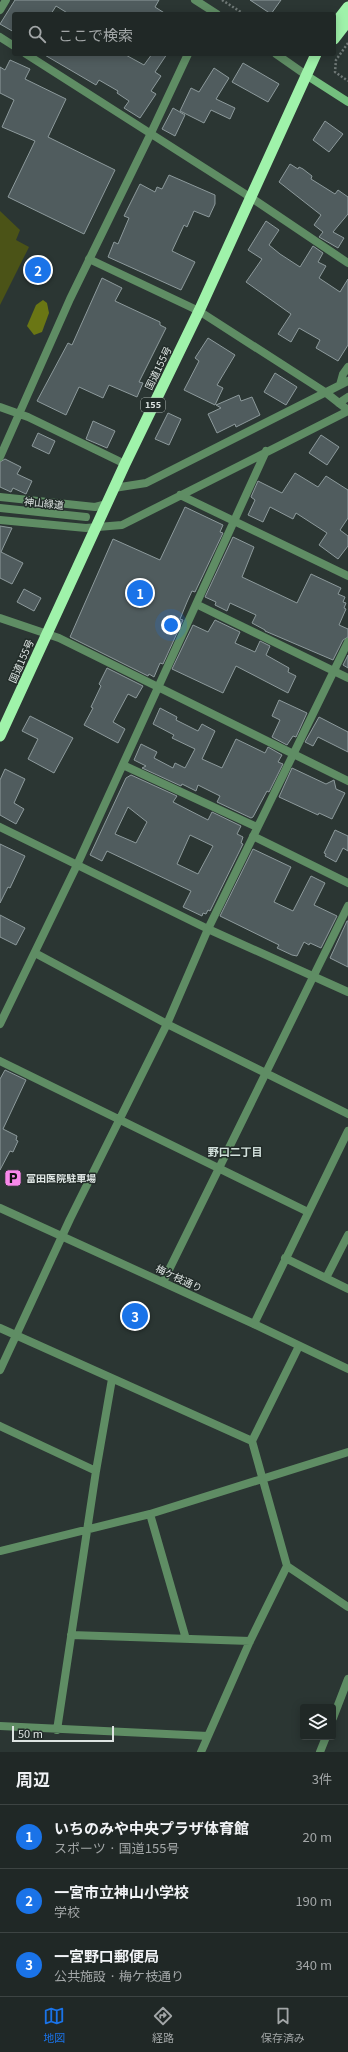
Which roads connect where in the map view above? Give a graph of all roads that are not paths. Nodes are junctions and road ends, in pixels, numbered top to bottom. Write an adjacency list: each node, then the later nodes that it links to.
1 (6, 0): 4 (street)
2 (197, 0): 5 (street)
3 (348, 7): 7 (highway)
4 (0, 10)
5 (207, 11)
6 (348, 21): 8 (highway)
7 (336, 22)
8 (336, 36)
9 (0, 38): 10 (street)
10 (12, 45)
11 (29, 56): 18 (street)
12 (187, 56): 18 (street)
13 (279, 56): 16 (street)
14 (315, 56): 16 (highway, 国道155号 / 155)
15 (320, 56): 16 (highway, 国道155号 / 155)
16 (306, 75): 17 (main road); 19 (highway, 国道155号 / 155)
17 (348, 102)
18 (151, 134): 19 (street); 20 (street)
19 (250, 197): 21 (street); 22 (highway, 国道155号 / 155)
20 (89, 259): 22 (street); 31 (street)
21 (348, 262)
22 (199, 311): 26 (street); 34 (highway, 国道155号 / 155)
23 (348, 367): 25 (street)
24 (348, 381): 25 (street)
25 (340, 385): 26 (street)
26 (325, 392): 28 (street); 35 (street)
27 (348, 397): 28 (street)
28 (339, 403): 30 (street)
29 (0, 407): 31 (street)
30 (348, 410): 32 (street)
31 (19, 414): 33 (street); 34 (street)
32 (266, 451): 36 (street); 42 (street)
33 (0, 457)
34 (125, 464): 35 (highway, 国道155号 / 155)
35 (114, 488): 38 (highway, 国道155号 / 155)
36 (180, 496): 42 (street); 43 (street)
37 (0, 497): 38 (street)
38 (107, 504): 43 (highway, 国道155号 / 155)
39 (0, 508): 40 (street, 神山緑道)
40 (86, 518)
41 (0, 520): 43 (street)
42 (235, 521): 44 (street); 45 (street)
43 (97, 528): 47 (highway, 国道155号 / 155)
44 (348, 576)
45 (198, 605): 49 (street); 51 (street)
46 (0, 618): 47 (street)
47 (47, 633): 51 (street); 52 (highway, 国道155号 / 155)
48 (348, 642): 49 (street)
49 (333, 671): 50 (street); 53 (street)
50 (348, 678)
51 (158, 688): 53 (street); 54 (street)
52 (0, 736)
53 (293, 754): 55 (street); 56 (street)
54 (123, 765): 56 (street); 59 (street)
55 (348, 781)
56 (257, 827): 58 (street)
57 (0, 828): 59 (street)
58 (253, 836): 60 (street); 62 (street)
59 (77, 865): 62 (street); 63 (street)
60 (348, 883)
61 (348, 906): 64 (street)
62 (208, 929): 64 (street); 67 (street)
63 (35, 953): 66 (street); 67 (street)
64 (314, 976): 65 (street); 69 (street)
65 (348, 992)
66 (0, 1024)
67 (167, 1024): 69 (street); 71 (street)
68 (0, 1061): 71 (street)
69 (266, 1074): 70 (street); 74 (street)
70 (348, 1114)
71 (120, 1120): 74 (street); 78 (street)
72 (348, 1131): 73 (street)
73 (345, 1144): 76 (street)
74 (218, 1169): 76 (street); 81 (street)
75 (0, 1208): 78 (street, 梅ケ枝通り)
76 (308, 1212): 79 (street)
77 (348, 1235): 80 (street)
78 (62, 1236): 81 (street, 梅ケ枝通り); 85 (street)
79 (285, 1258): 80 (street); 83 (street)
80 (326, 1278): 82 (street)
81 (163, 1282): 83 (street, 梅ケ枝通り)
82 (348, 1289)
83 (254, 1324): 86 (street, 梅ケ枝通り)
84 (0, 1328): 85 (street)
85 (16, 1336): 88 (street); 89 (street)
86 (299, 1346): 87 (street, 梅ケ枝通り); 91 (street)
87 (348, 1369)
88 (0, 1370)
89 (112, 1379): 91 (street); 93 (street)
90 (0, 1426): 93 (street)
91 (252, 1441): 94 (street)
92 (348, 1452): 94 (street)
93 (96, 1471): 96 (street)
94 (262, 1479): 95 (street); 98 (street)
95 (150, 1514): 96 (street); 101 (street)
96 (88, 1530): 97 (street); 100 (street)
97 (0, 1551)
98 (286, 1566): 99 (street); 102 (street)
99 (348, 1607)
100 (71, 1635): 101 (street); 106 (street)
101 (186, 1639): 102 (street)
102 (250, 1641): 107 (street)
103 (348, 1679): 104 (street)
104 (336, 1710)
105 (0, 1726): 106 (street)
106 (57, 1730): 107 (street)
107 (208, 1736): 109 (street)
108 (325, 1740): 110 (street)
109 (201, 1752)
110 (320, 1752)

